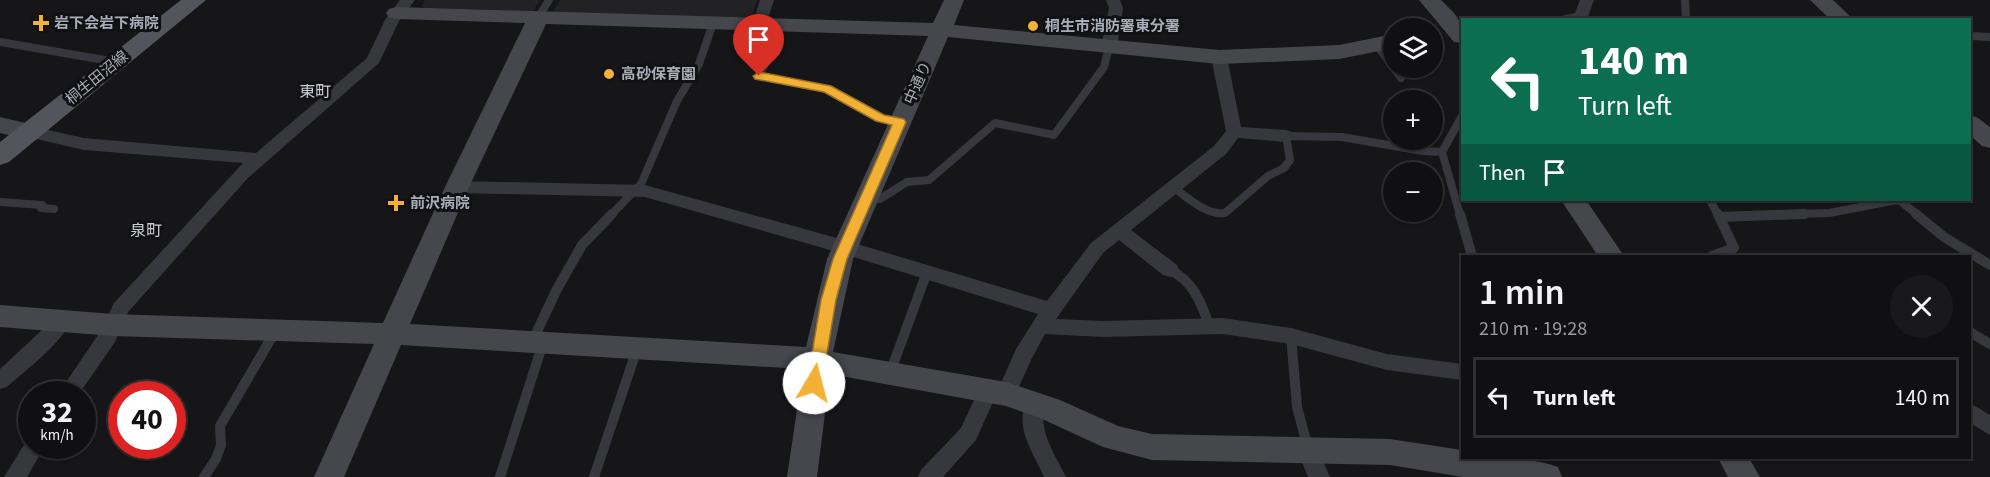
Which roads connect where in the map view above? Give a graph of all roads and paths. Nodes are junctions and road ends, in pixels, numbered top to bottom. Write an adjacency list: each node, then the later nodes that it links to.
1 (195, 0): 25 (main road, 桐生田沼線)
2 (767, 0): 15 (street)
3 (954, 0): 17 (street, 中通り)
4 (1113, 0): 23 (street)
5 (1429, 0): 16 (street)
6 (1587, 0): 11 (street)
7 (1684, 0): 12 (lane)
8 (1820, 0): 13 (street)
9 (402, 7): 10 (street); 36 (street)
10 (543, 9): 14 (street); 39 (street)
11 (1575, 18)
12 (1686, 18)
13 (1842, 18)
14 (713, 23): 15 (street); 41 (lane)
15 (764, 26): 17 (street); 27 (lane)
16 (1459, 28): 18 (street)
17 (941, 30): 23 (street); 27 (street, 中通り)
18 (1443, 31)
19 (1971, 36): 20 (lane)
20 (1990, 36)
21 (0, 42): 25 (lane)
22 (1383, 43): 24 (street)
23 (1109, 47): 24 (street); 42 (lane)
24 (1219, 57): 31 (street)
25 (117, 62): 30 (main road, 桐生田沼線)
26 (1461, 118): 34 (lane)
27 (900, 122): 42 (street, 中通り)
28 (1971, 124): 33 (street)
29 (0, 125): 30 (street)
30 (30, 132): 35 (main road, 桐生田沼線); 36 (street)
31 (1234, 132): 32 (street); 40 (street)
32 (1286, 136): 34 (lane); 40 (lane)
33 (1990, 140)
34 (1442, 152): 38 (lane)
35 (0, 156)
36 (259, 159): 61 (street)
37 (1461, 179): 38 (lane)
38 (1450, 181): 52 (lane)
39 (458, 187): 41 (street); 65 (street)
40 (1173, 187): 50 (street)
41 (637, 189): 51 (street); 67 (lane)
42 (866, 197): 51 (street, 中通り)
43 (1573, 201): 53 (street)
44 (1711, 201): 49 (lane)
45 (1893, 201): 49 (lane)
46 (1899, 201): 55 (lane)
47 (0, 202): 48 (lane)
48 (54, 209)
49 (1719, 217): 54 (lane)
50 (1118, 230): 56 (street); 59 (street)
51 (844, 247): 57 (street); 70 (street, 中通り)
52 (1472, 255)
53 (1610, 255)
54 (1715, 255)
55 (1990, 265)
56 (1170, 270): 62 (lane)
57 (927, 272): 59 (street); 72 (lane)
58 (0, 316): 60 (street)
59 (1046, 318): 62 (street); 75 (street)
60 (62, 320): 61 (street); 73 (street)
61 (113, 325): 63 (street); 74 (street)
62 (1209, 325): 66 (street)
63 (276, 330): 65 (street); 84 (lane)
64 (1971, 333): 68 (lane)
65 (393, 334): 67 (street); 85 (street)
66 (1291, 336): 71 (street); 79 (lane)
67 (537, 342): 69 (street); 86 (lane)
68 (1990, 344)
69 (638, 347): 70 (street); 87 (lane)
70 (817, 360): 72 (street); 88 (street, 中通り)
71 (1461, 372)
72 (890, 373): 75 (street)
73 (0, 381)
74 (77, 381)
75 (997, 392): 76 (street); 89 (street)
76 (1035, 403): 79 (street); 90 (street)
77 (1971, 413): 78 (street)
78 (1990, 426)
79 (1308, 450): 91 (street); 92 (street)
80 (26, 459): 83 (street)
81 (1540, 459): 92 (street)
82 (1734, 459): 93 (street)
83 (15, 477)
84 (204, 477)
85 (329, 477)
86 (500, 477)
87 (594, 477)
88 (802, 477)
89 (929, 477)
90 (1055, 477)
91 (1319, 477)
92 (1547, 477)
93 (1745, 477)

